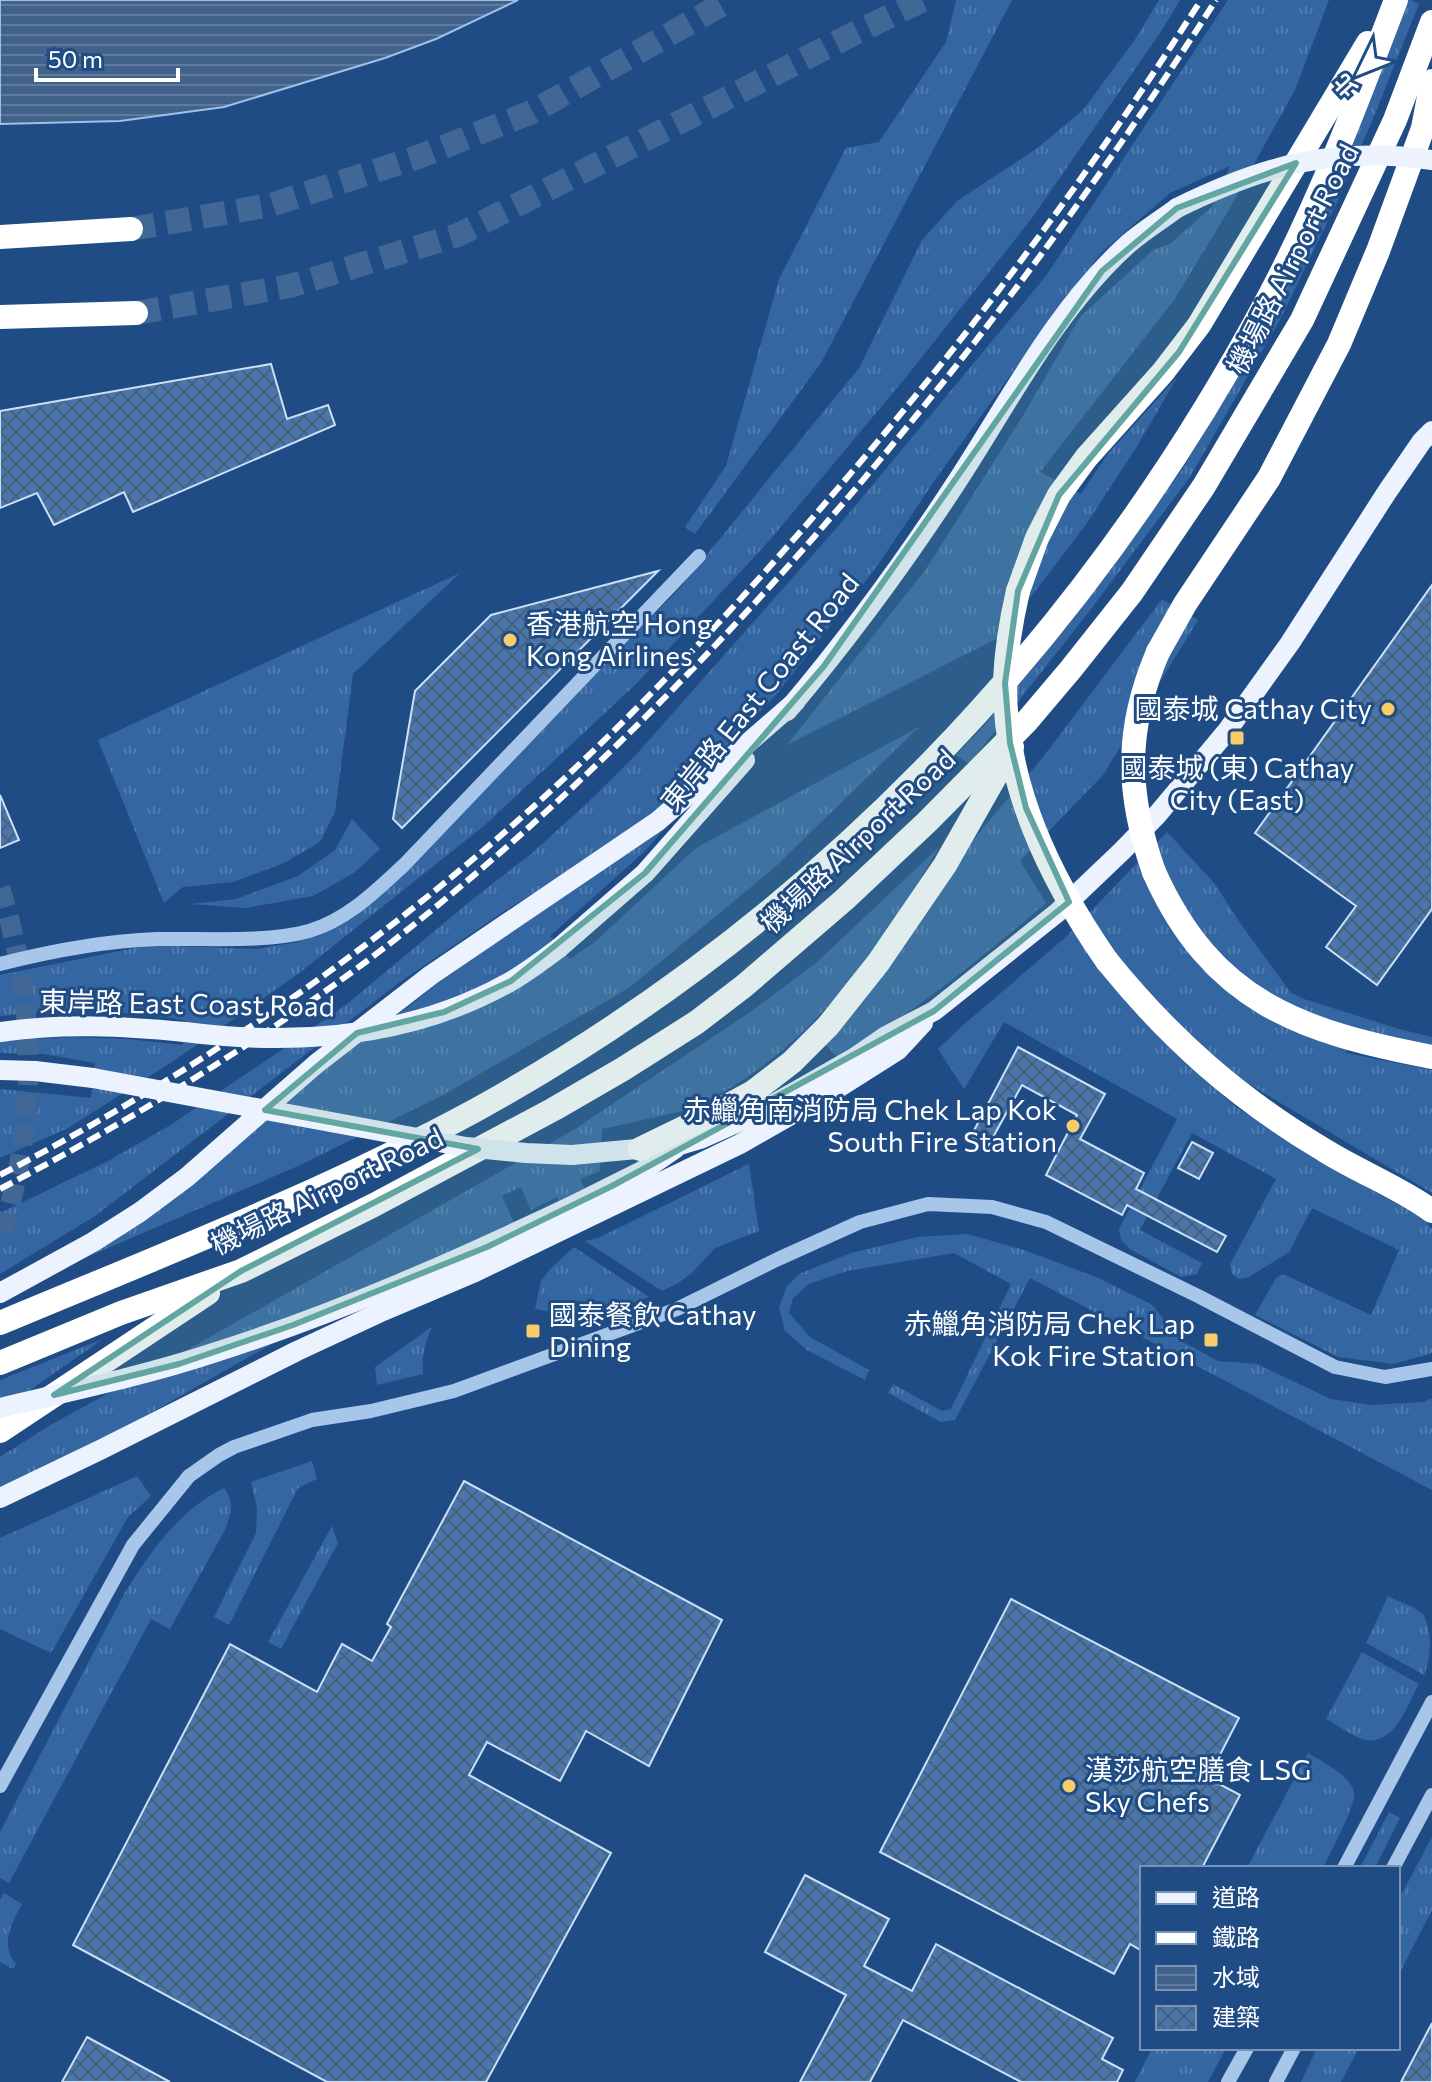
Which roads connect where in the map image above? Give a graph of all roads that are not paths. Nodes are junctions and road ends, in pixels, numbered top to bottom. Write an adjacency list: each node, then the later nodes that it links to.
1 (1394, 0): 20 (highway, bridge); 23 (highway, 機場路 Airport Road)
2 (1432, 22): 12 (highway, 機場路 Airport Road)
3 (1432, 81): 16 (highway, bridge)
4 (1432, 160): 11 (main road, 東岸路 East Coast Road, bridge)
5 (131, 229): 6 (highway)
6 (0, 237)
7 (136, 313): 8 (highway)
8 (0, 317)
9 (1432, 431): 14 (main road)
10 (699, 556): 13 (street)
11 (795, 702): 15 (main road, 東岸路 East Coast Road, bridge); 22 (main road)
12 (1027, 721): 19 (highway); 21 (highway, 機場路 Airport Road)
13 (0, 964)
14 (934, 1011): 18 (main road); 28 (main road)
15 (0, 1032)
16 (1432, 1057)
17 (0, 1070): 19 (main road, bridge)
18 (680, 1145): 19 (main road); 26 (main road, bridge)
19 (640, 1149)
20 (1432, 1211)
21 (241, 1271): 24 (highway, 機場路 Airport Road); 27 (highway)
22 (0, 1293)
23 (0, 1323)
24 (0, 1363)
25 (1432, 1369): 30 (street)
26 (0, 1408)
27 (0, 1431)
28 (0, 1498)
29 (1432, 1702): 32 (street)
30 (0, 1786)
31 (1432, 1795): 33 (street)
32 (1345, 1866)
33 (1394, 1866)
34 (1246, 2050): 36 (street)
35 (1293, 2050): 37 (street)
36 (1228, 2082)
37 (1276, 2082)

